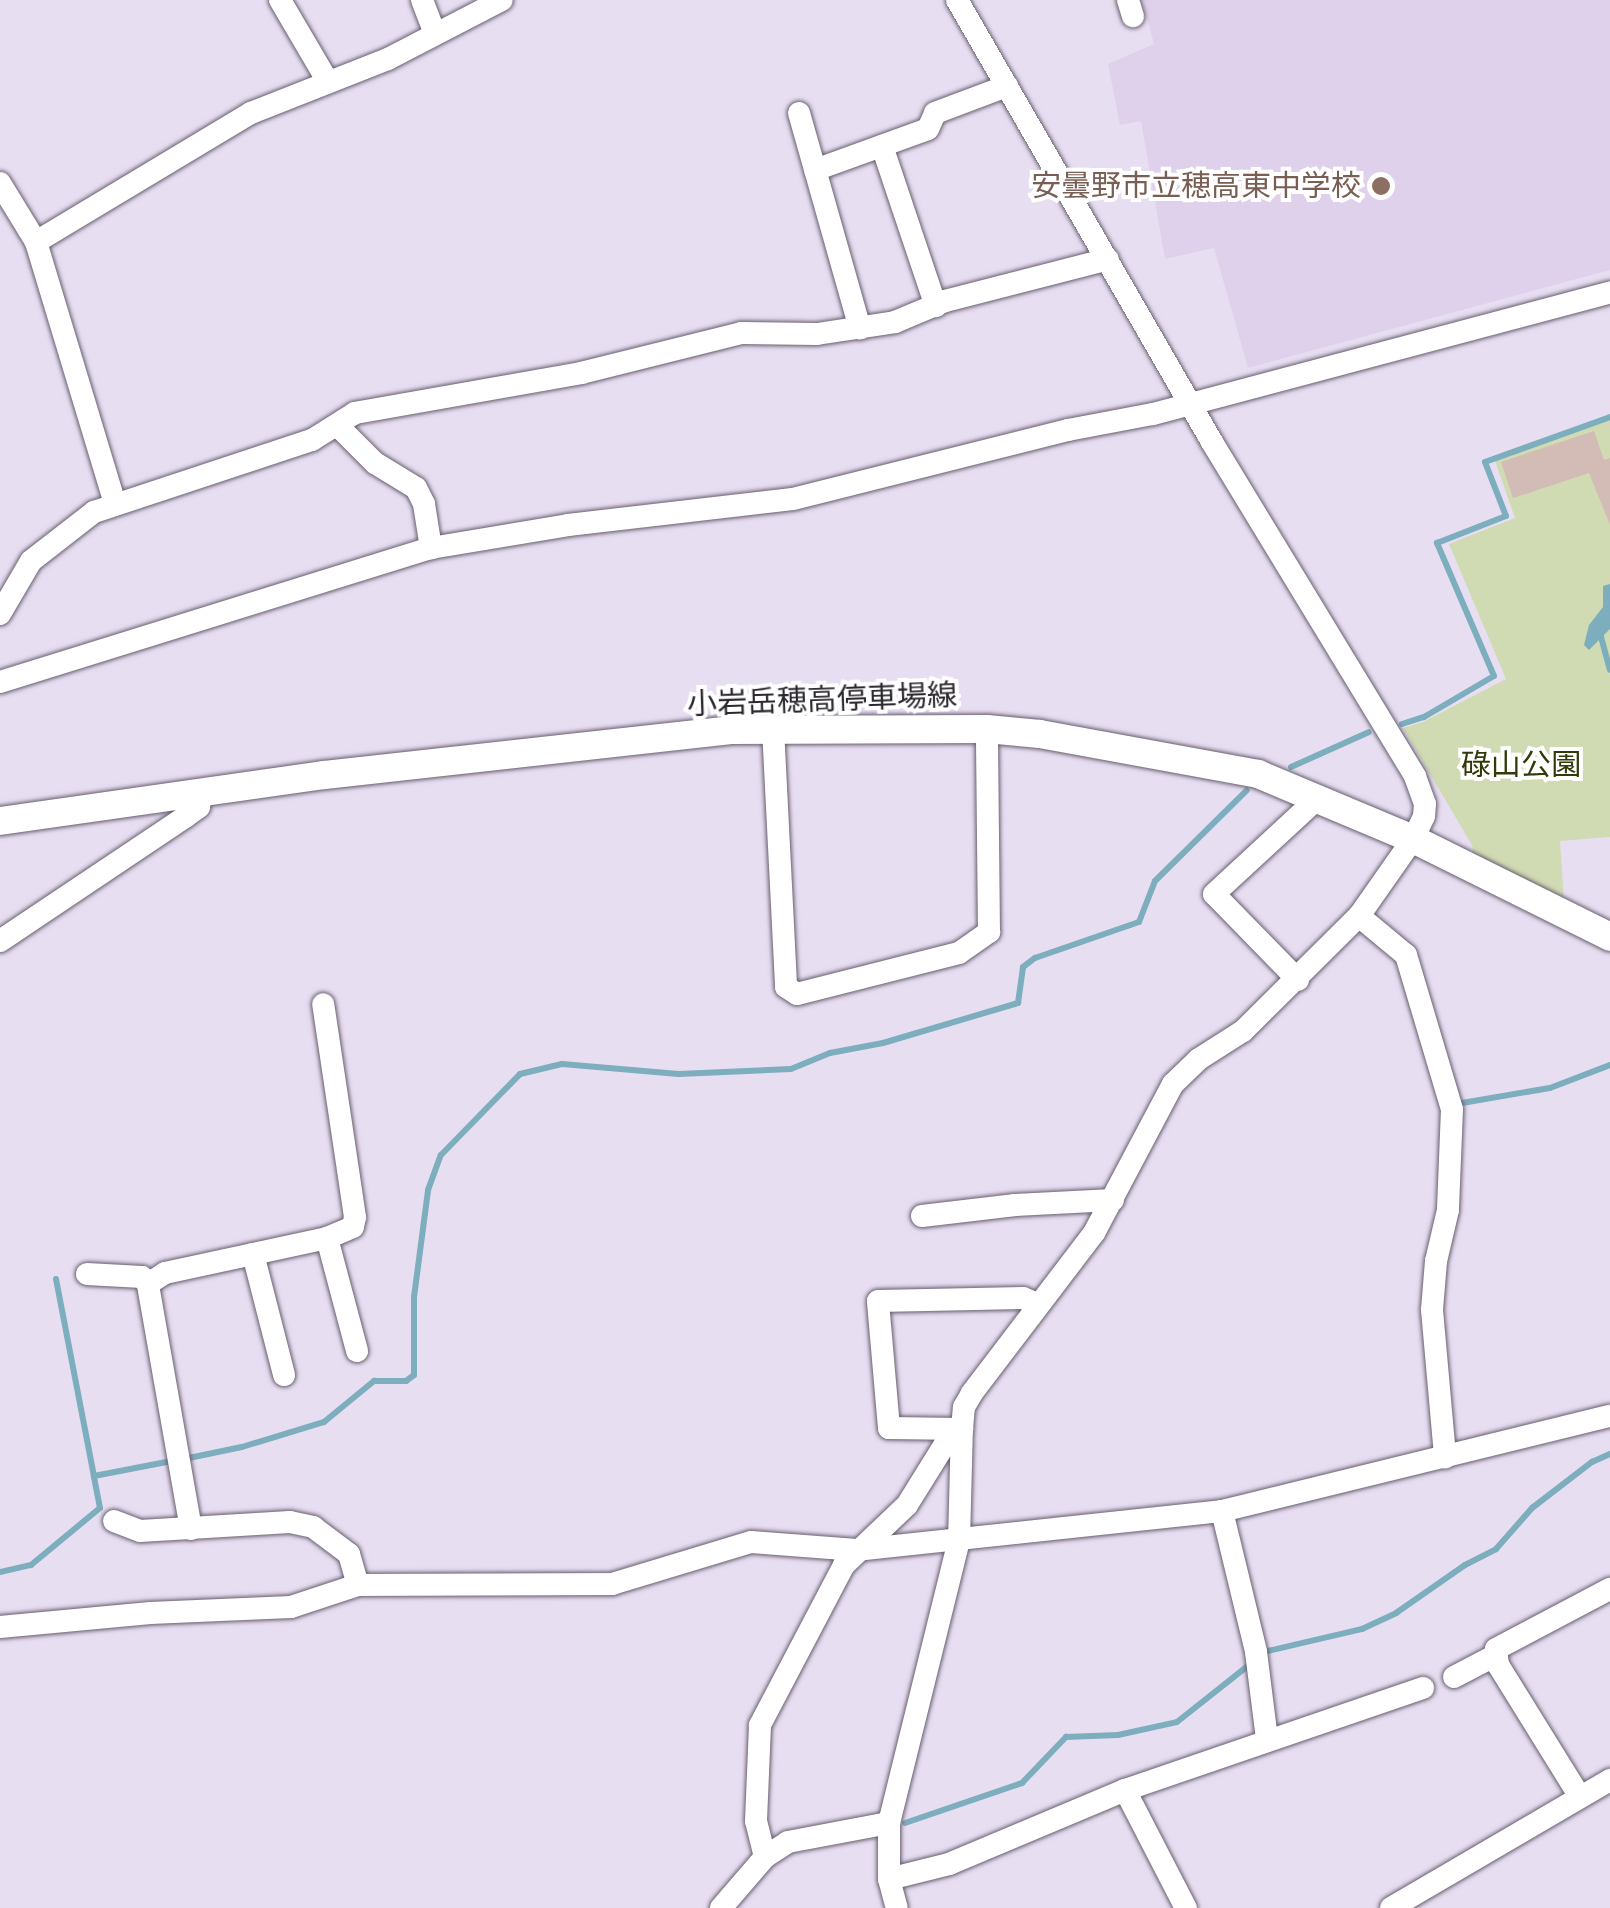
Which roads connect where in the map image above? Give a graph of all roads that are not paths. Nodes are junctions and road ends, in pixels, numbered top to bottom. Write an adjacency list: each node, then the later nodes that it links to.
1 (280, 0): 6 (street)
2 (422, 0): 5 (street)
3 (502, 0): 5 (street)
4 (957, 0): 7 (street)
5 (434, 31): 6 (street)
6 (327, 80): 12 (street)
7 (1007, 86): 9 (street); 13 (street)
8 (799, 113): 10 (street)
9 (882, 146): 10 (street); 15 (street)
10 (815, 170): 16 (street)
11 (0, 183): 12 (street)
12 (36, 242): 19 (street)
13 (1108, 259): 15 (street); 17 (street)
14 (1610, 292): 17 (street)
15 (936, 306): 16 (street)
16 (860, 329): 18 (street)
17 (1192, 403): 20 (street); 28 (street)
18 (337, 426): 19 (street); 20 (street)
19 (115, 504): 21 (street)
20 (431, 548): 22 (street)
21 (0, 614)
22 (0, 682)
23 (773, 728): 24 (main road, 小岩岳穂高停車場線); 24 (street); 25 (main road, 小岩岳穂高停車場線)
24 (987, 730): 26 (main road, 小岩岳穂高停車場線)
25 (200, 793): 27 (main road, 小岩岳穂高停車場線); 31 (street)
26 (1318, 798): 28 (main road, 小岩岳穂高停車場線); 32 (street)
27 (0, 821)
28 (1414, 840): 29 (street); 30 (main road, 小岩岳穂高停車場線)
29 (1360, 916): 32 (street); 45 (street)
30 (1610, 937)
31 (0, 941)
32 (1298, 980): 34 (street)
33 (324, 1004): 36 (street)
34 (1113, 1200): 35 (street); 40 (street)
35 (922, 1216)
36 (326, 1238): 37 (street); 41 (street)
37 (252, 1254): 39 (street); 42 (street)
38 (87, 1274): 39 (street)
39 (148, 1284): 48 (street)
40 (1037, 1304): 44 (street); 44 (street)
41 (357, 1352)
42 (284, 1375)
43 (1610, 1416): 45 (street)
44 (962, 1429): 49 (street); 50 (street)
45 (1445, 1457): 46 (street)
46 (1222, 1511): 49 (street); 57 (street)
47 (114, 1521): 48 (street)
48 (191, 1529): 51 (street)
49 (958, 1541): 50 (street); 61 (street)
50 (857, 1550): 51 (street); 62 (street)
51 (358, 1585): 53 (street)
52 (1610, 1589): 54 (street)
53 (0, 1627)
54 (1496, 1656): 55 (street); 60 (street)
55 (1454, 1677)
56 (1423, 1688): 57 (street)
57 (1268, 1739): 59 (street)
58 (1610, 1780): 60 (street)
59 (1126, 1790): 63 (street); 66 (street)
60 (1580, 1797): 67 (street)
61 (889, 1824): 62 (street); 63 (street)
62 (764, 1856): 64 (street)
63 (889, 1879): 65 (street)
64 (720, 1908)
65 (897, 1908)
66 (1186, 1908)
67 (1391, 1908)

